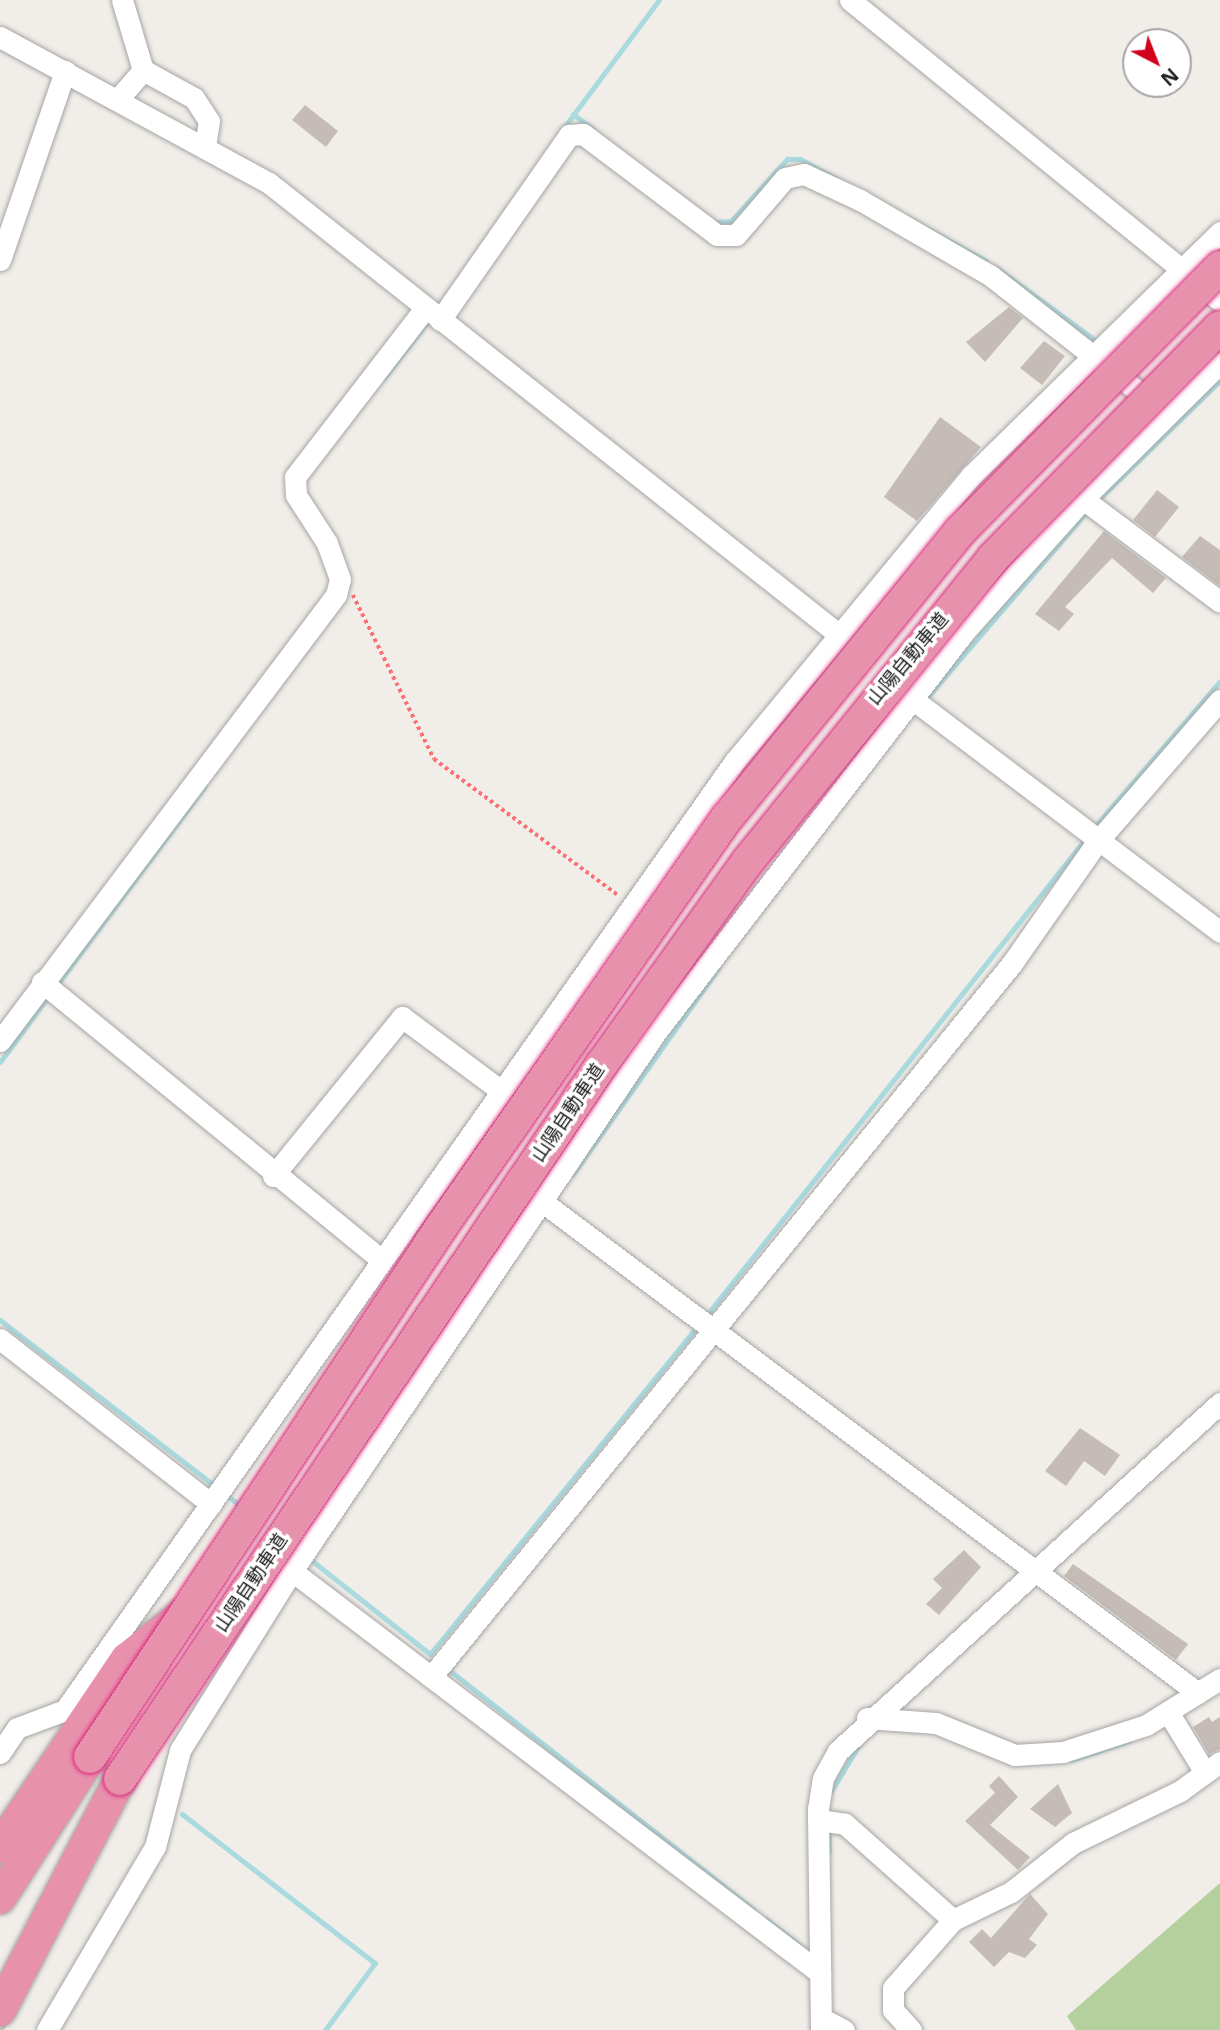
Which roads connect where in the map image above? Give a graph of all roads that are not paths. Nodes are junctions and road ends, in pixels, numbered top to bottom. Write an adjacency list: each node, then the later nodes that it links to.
1 (122, 0): 4 (street)
2 (850, 0): 11 (street)
3 (0, 37): 5 (street)
4 (143, 70): 6 (street); 7 (street)
5 (65, 71): 6 (street); 9 (street)
6 (118, 99): 7 (street)
7 (205, 147): 13 (street)
8 (1220, 232): 11 (street)
9 (0, 260)
10 (1220, 267): 42 (highway, 山陽自動車道, bridge)
11 (1178, 268): 12 (street); 15 (street)
12 (1220, 301)
13 (433, 314): 15 (street); 20 (street); 25 (street)
14 (1220, 327): 45 (highway, 山陽自動車道, bridge)
15 (1098, 346): 17 (street); 20 (street)
16 (1220, 363): 17 (street)
17 (1171, 410): 18 (street)
18 (1089, 503): 19 (street); 22 (street)
19 (1220, 602)
20 (837, 633): 27 (street)
21 (1220, 700): 23 (street)
22 (917, 703): 23 (street); 29 (street)
23 (1091, 837): 24 (street); 31 (street)
24 (1220, 932)
25 (50, 988): 26 (street); 28 (street)
26 (0, 1041)
27 (500, 1090): 28 (street); 30 (street)
28 (273, 1176): 30 (street)
29 (547, 1205): 31 (street); 35 (street)
30 (382, 1260): 34 (street)
31 (705, 1326): 36 (street); 37 (street)
32 (0, 1339): 34 (street)
33 (1220, 1403): 36 (street)
34 (218, 1495): 43 (street)
35 (299, 1560): 37 (street); 54 (street)
36 (1031, 1571): 39 (street); 41 (street)
37 (439, 1668): 51 (street)
38 (1220, 1679): 39 (street)
39 (1198, 1693): 40 (street)
40 (1170, 1716): 41 (street); 44 (street)
41 (867, 1718): 46 (street)
42 (80, 1750): 47 (highway); 48 (highway, 山陽自動車道)
43 (0, 1753)
44 (1212, 1767): 49 (street)
45 (120, 1779): 50 (highway, 山陽自動車道); 52 (highway)
46 (824, 1821): 49 (street); 51 (street)
47 (0, 1847)
48 (0, 1898)
49 (953, 1920): 56 (street)
50 (0, 1964)
51 (820, 1973): 53 (street)
52 (0, 2010)
53 (821, 2024): 55 (street)
54 (47, 2030)
55 (844, 2030)
56 (911, 2030)

